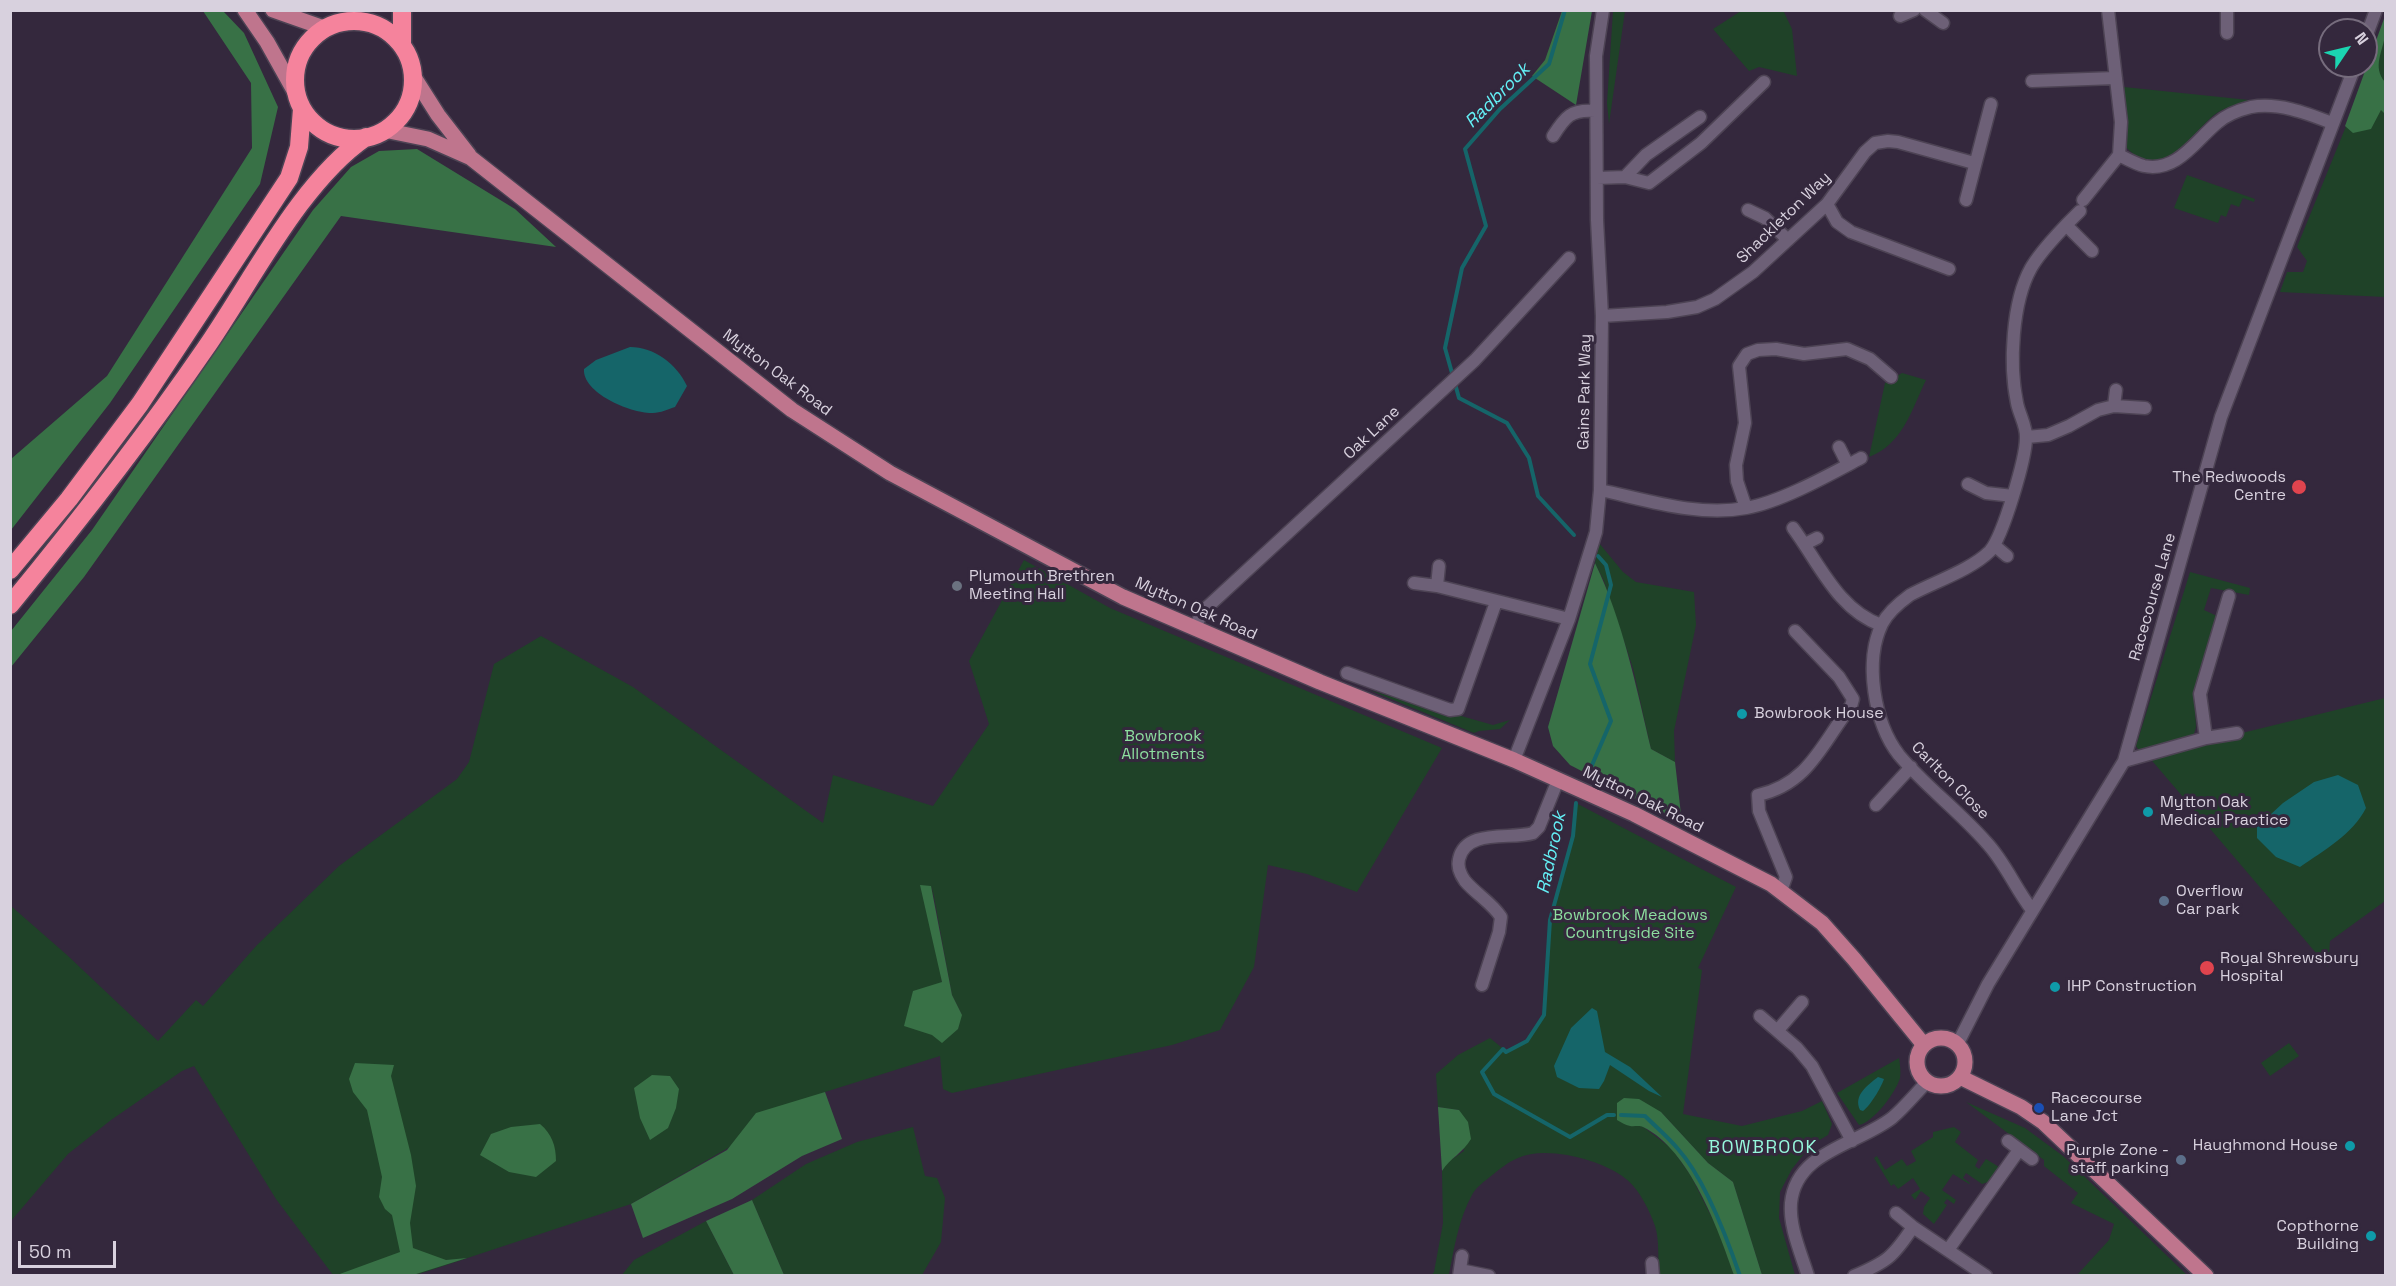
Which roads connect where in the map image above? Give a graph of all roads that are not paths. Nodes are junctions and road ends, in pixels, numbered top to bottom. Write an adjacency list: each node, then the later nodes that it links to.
1 (246, 10): 20 (main road)
2 (273, 10): 12 (main road)
3 (352, 10): 12 (highway)
4 (402, 10): 14 (highway)
5 (1603, 10): 22 (street, Gains Park Way)
6 (1914, 10): 10 (street)
7 (1925, 10): 11 (street)
8 (2108, 10): 16 (street)
9 (2227, 10): 13 (street)
10 (1900, 16)
11 (1943, 23)
12 (331, 25): 14 (highway); 20 (highway)
13 (2227, 33)
14 (402, 45): 15 (highway)
15 (412, 74): 25 (highway); 29 (main road, Mytton Oak Road)
16 (2116, 78): 18 (street); 28 (street)
17 (2350, 78): 24 (street, Racecourse Lane)
18 (2032, 81)
19 (1764, 82): 31 (street)
20 (299, 101): 27 (highway); 62 (highway)
21 (1991, 104): 30 (street)
22 (1595, 111): 26 (street); 32 (street, Gains Park Way)
23 (1700, 117): 31 (street)
24 (2332, 123): 28 (street); 76 (street, Racecourse Lane)
25 (384, 130): 27 (highway); 29 (main road, Mytton Oak Road)
26 (1553, 136)
27 (366, 137): 67 (highway)
28 (2119, 156): 38 (street, Carlton Close)
29 (471, 158): 70 (main road, Mytton Oak Road)
30 (1974, 163): 33 (street); 34 (street, Shackleton Way)
31 (1625, 177): 32 (street)
32 (1597, 178): 43 (street, Gains Park Way)
33 (1966, 200)
34 (1827, 204): 39 (street, Shackleton Way); 42 (street)
35 (1774, 206): 37 (street)
36 (1748, 210): 37 (street)
37 (1765, 218): 39 (street)
38 (2066, 225): 40 (street); 48 (street, Carlton Close)
39 (1788, 240): 43 (street, Shackleton Way)
40 (2092, 251)
41 (1569, 258): 70 (street, Oak Lane)
42 (1949, 269)
43 (1602, 316): 53 (street, Gains Park Way)
44 (1891, 377): 55 (street)
45 (2116, 390): 46 (street)
46 (2114, 406): 47 (street); 48 (street)
47 (2145, 408)
48 (2027, 437): 54 (street, Carlton Close)
49 (1839, 447): 51 (street)
50 (1861, 458): 51 (street)
51 (1848, 465): 55 (street)
52 (1968, 484): 54 (street)
53 (1600, 490): 55 (street); 68 (street, Gains Park Way)
54 (2013, 496): 59 (street, Carlton Close)
55 (1746, 508)
56 (1793, 528): 58 (street)
57 (1817, 538): 58 (street)
58 (1805, 544): 69 (street)
59 (1994, 544): 60 (street); 69 (street, Carlton Close)
60 (2007, 556)
61 (1439, 566): 64 (street)
62 (10, 570)
63 (1414, 583): 64 (street)
64 (1437, 586): 66 (street)
65 (2229, 596): 74 (street)
66 (1496, 602): 68 (street); 72 (street)
67 (10, 605)
68 (1569, 619): 75 (street, Gains Park Way)
69 (1881, 625): 77 (street, Carlton Close)
70 (1194, 629): 75 (main road, Mytton Oak Road)
71 (1795, 631): 80 (street)
72 (1347, 673)
73 (2237, 733): 74 (street)
74 (2206, 738): 76 (street)
75 (1514, 760): 78 (main road, Mytton Oak Road)
76 (2124, 761): 81 (street, Racecourse Lane)
77 (1911, 767): 79 (street); 81 (street, Carlton Close)
78 (1558, 780): 80 (main road, Mytton Oak Road); 82 (street)
79 (1876, 805)
80 (1781, 891): 86 (main road, Mytton Oak Road)
81 (2032, 910): 87 (street, Racecourse Lane)
82 (1482, 985)
83 (1802, 1002): 85 (street)
84 (1760, 1016): 85 (street)
85 (1778, 1030): 90 (street)
86 (1924, 1045): 87 (main road); 89 (main road)
87 (1957, 1045): 88 (main road)
88 (1960, 1077): 89 (main road); 103 (main road)
89 (1928, 1081): 90 (street)
90 (1852, 1141): 100 (street)
91 (2008, 1141): 92 (street)
92 (2019, 1150): 93 (street); 96 (street)
93 (2032, 1159)
94 (1896, 1213): 95 (street)
95 (1913, 1227): 96 (street); 101 (street)
96 (1948, 1250): 102 (street)
97 (1462, 1256): 98 (street)
98 (1460, 1273): 99 (street)
99 (1489, 1275)
100 (1808, 1275)
101 (1854, 1275)
102 (1986, 1275)
103 (2205, 1275)

